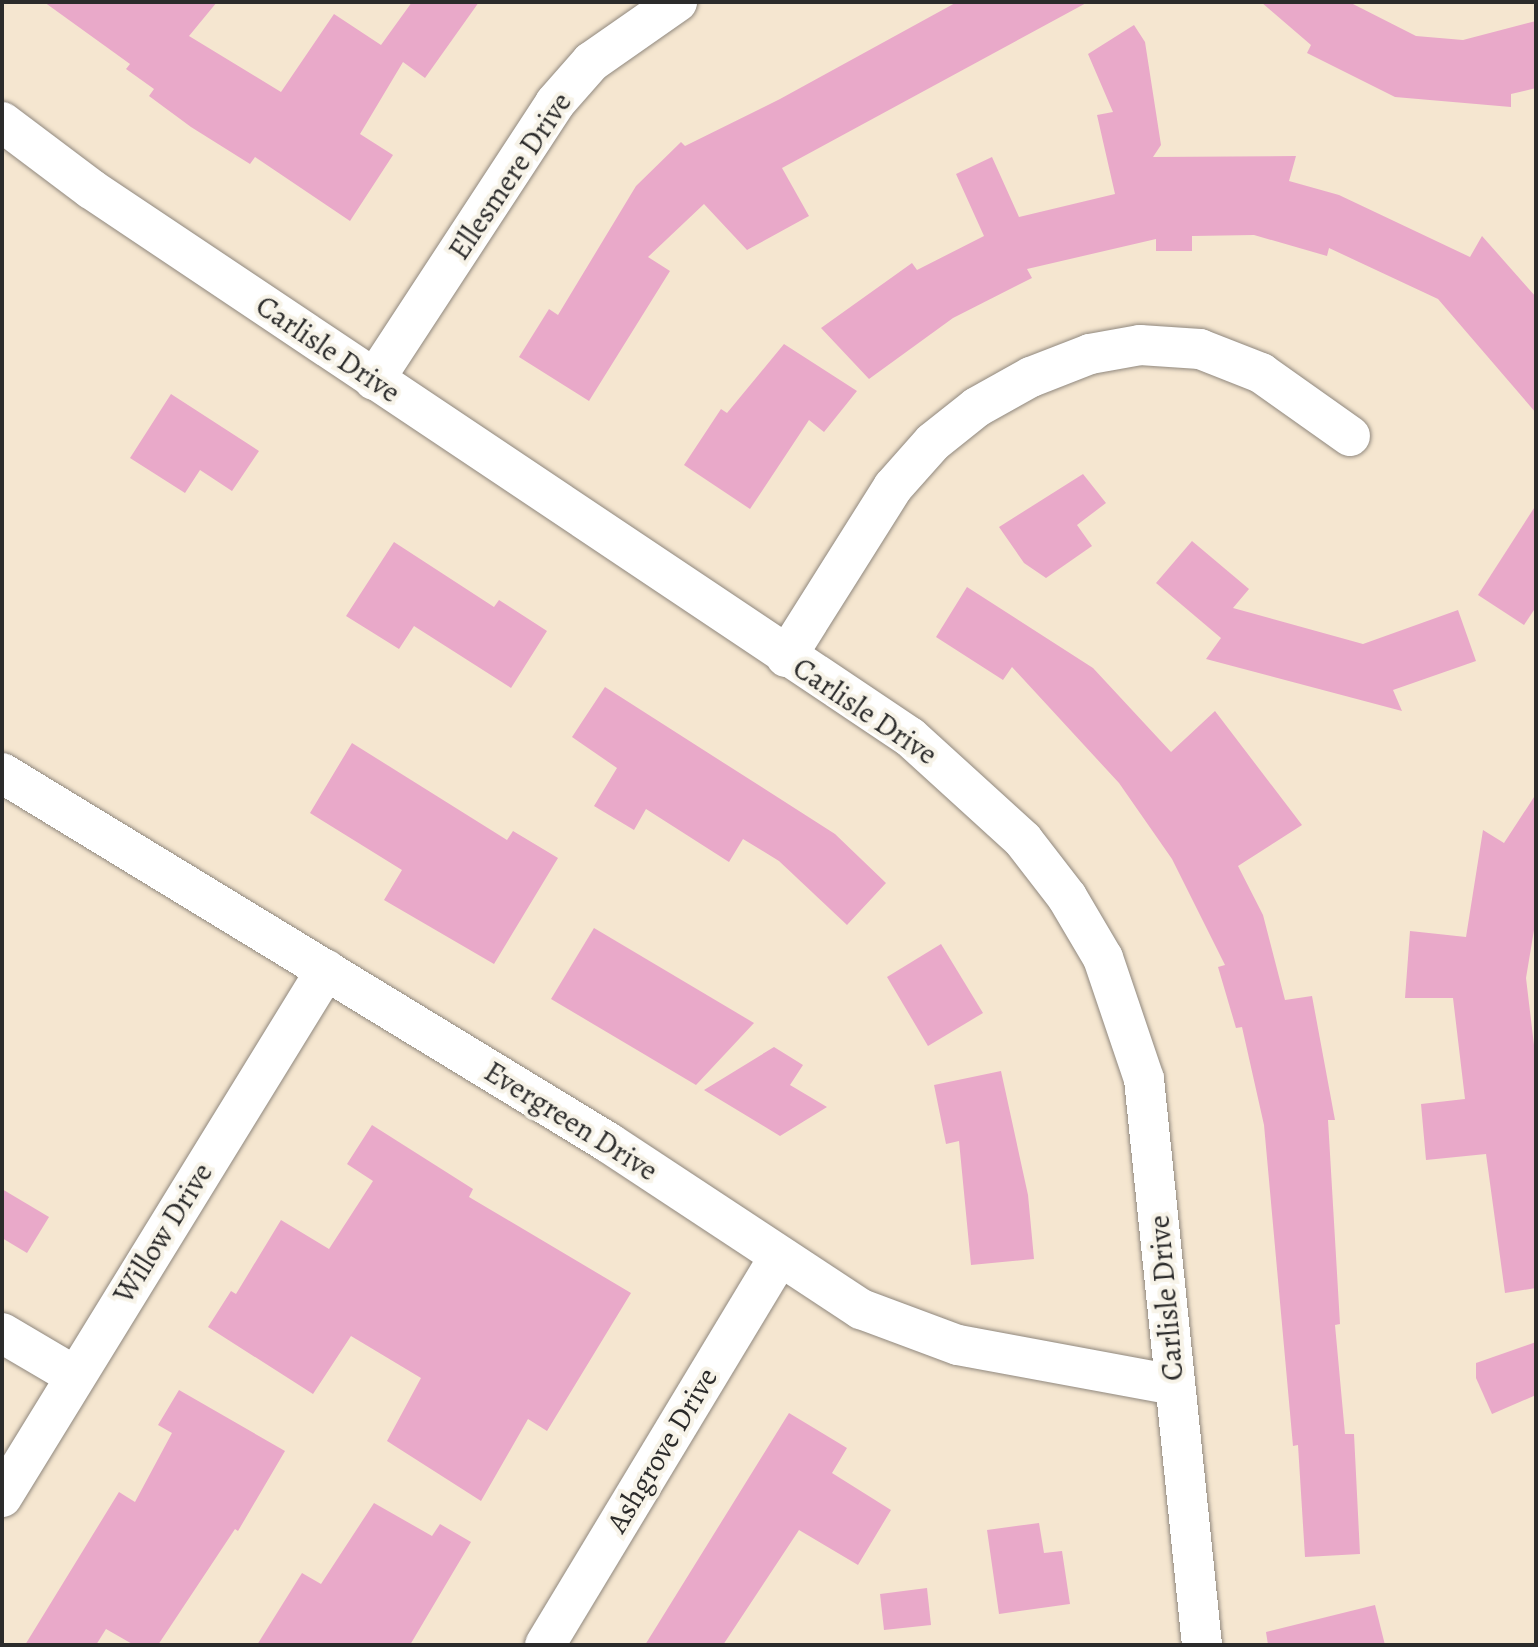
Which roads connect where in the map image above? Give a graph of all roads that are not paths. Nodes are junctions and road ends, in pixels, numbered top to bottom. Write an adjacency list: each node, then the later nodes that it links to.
1 (677, 2): 3 (street, Ellesmere Drive)
2 (2, 122): 3 (street, Carlisle Drive)
3 (374, 380): 5 (street, Carlisle Drive)
4 (1350, 436): 5 (street)
5 (786, 657): 11 (street, Carlisle Drive)
6 (2, 773): 7 (street, Evergreen Drive)
7 (326, 970): 8 (street, Evergreen Drive); 10 (street, Willow Drive)
8 (780, 1256): 11 (street, Evergreen Drive); 13 (street, Ashgrove Drive)
9 (2, 1333): 10 (street)
10 (75, 1376): 12 (street, Willow Drive)
11 (1173, 1385): 14 (street, Carlisle Drive)
12 (2, 1497)
13 (545, 1645)
14 (1202, 1645)

